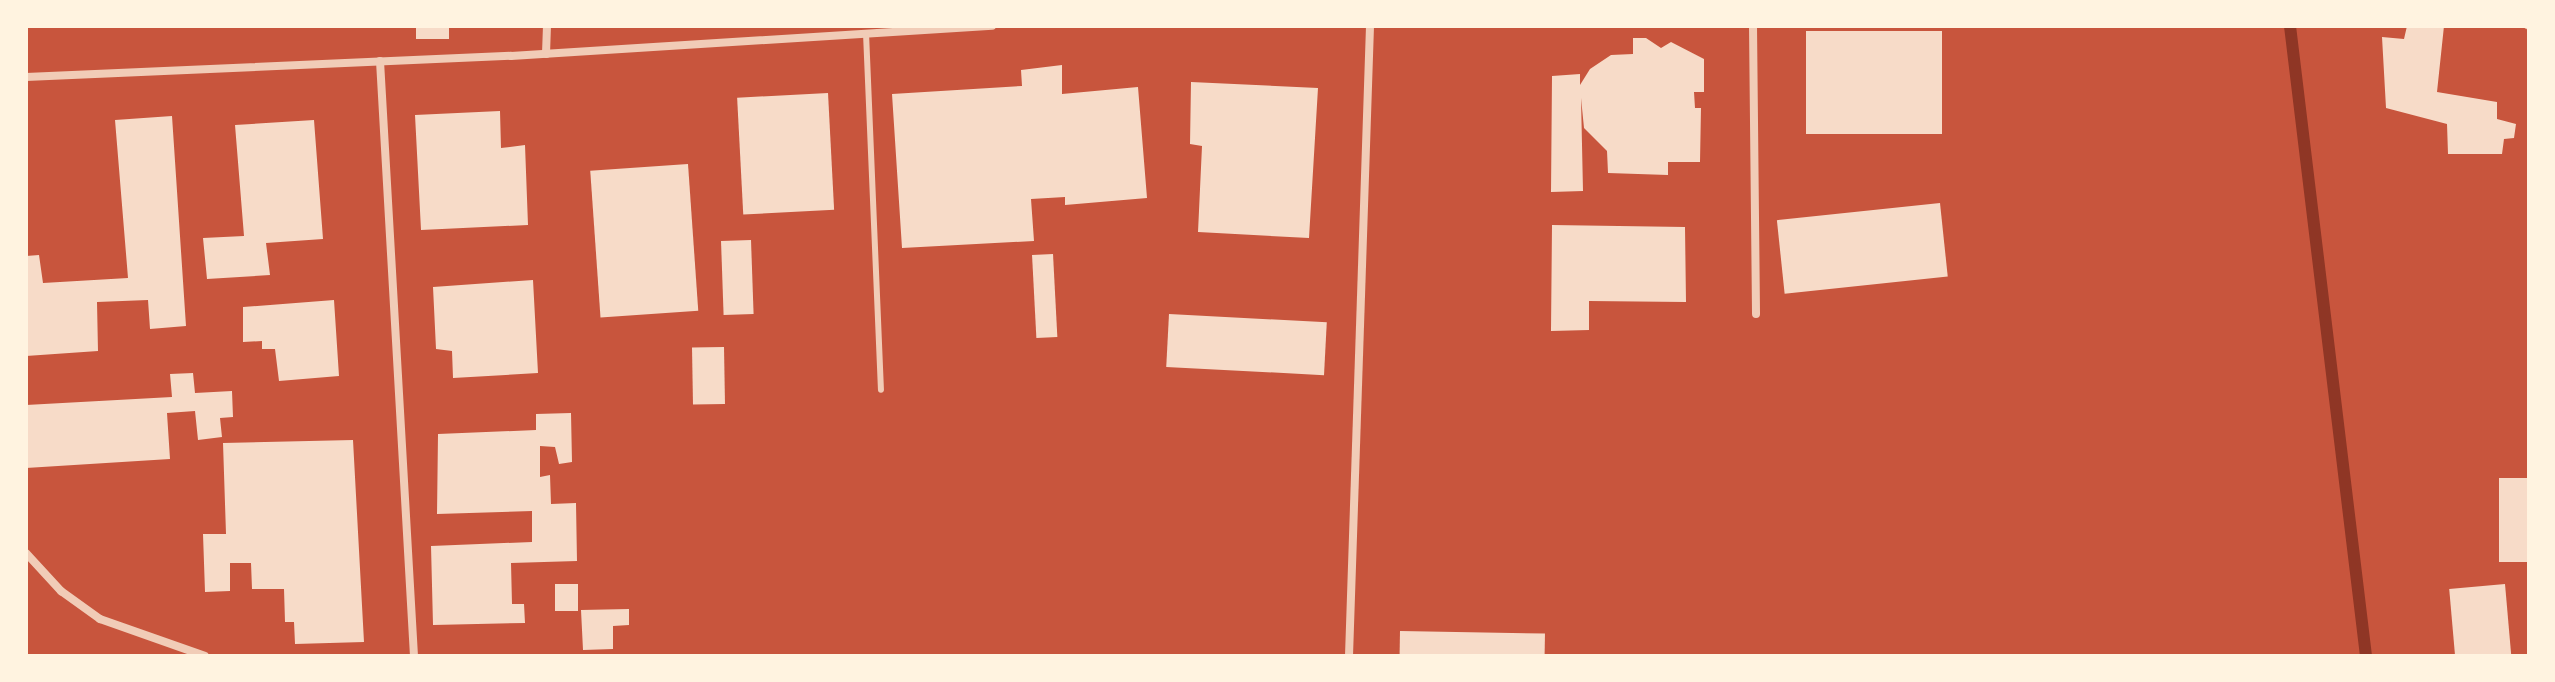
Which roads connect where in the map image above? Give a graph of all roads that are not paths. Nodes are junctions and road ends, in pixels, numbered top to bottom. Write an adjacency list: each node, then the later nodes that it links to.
1 (547, 26): 6 (street)
2 (992, 26): 5 (street)
3 (1370, 26): 14 (street)
4 (1753, 26): 9 (street)
5 (866, 33): 6 (street); 10 (lane)
6 (546, 54): 7 (street)
7 (380, 61): 8 (street); 13 (street)
8 (26, 77)
9 (1756, 314)
10 (881, 390)
11 (26, 553): 12 (street)
12 (205, 656)
13 (414, 656)
14 (1349, 656)

